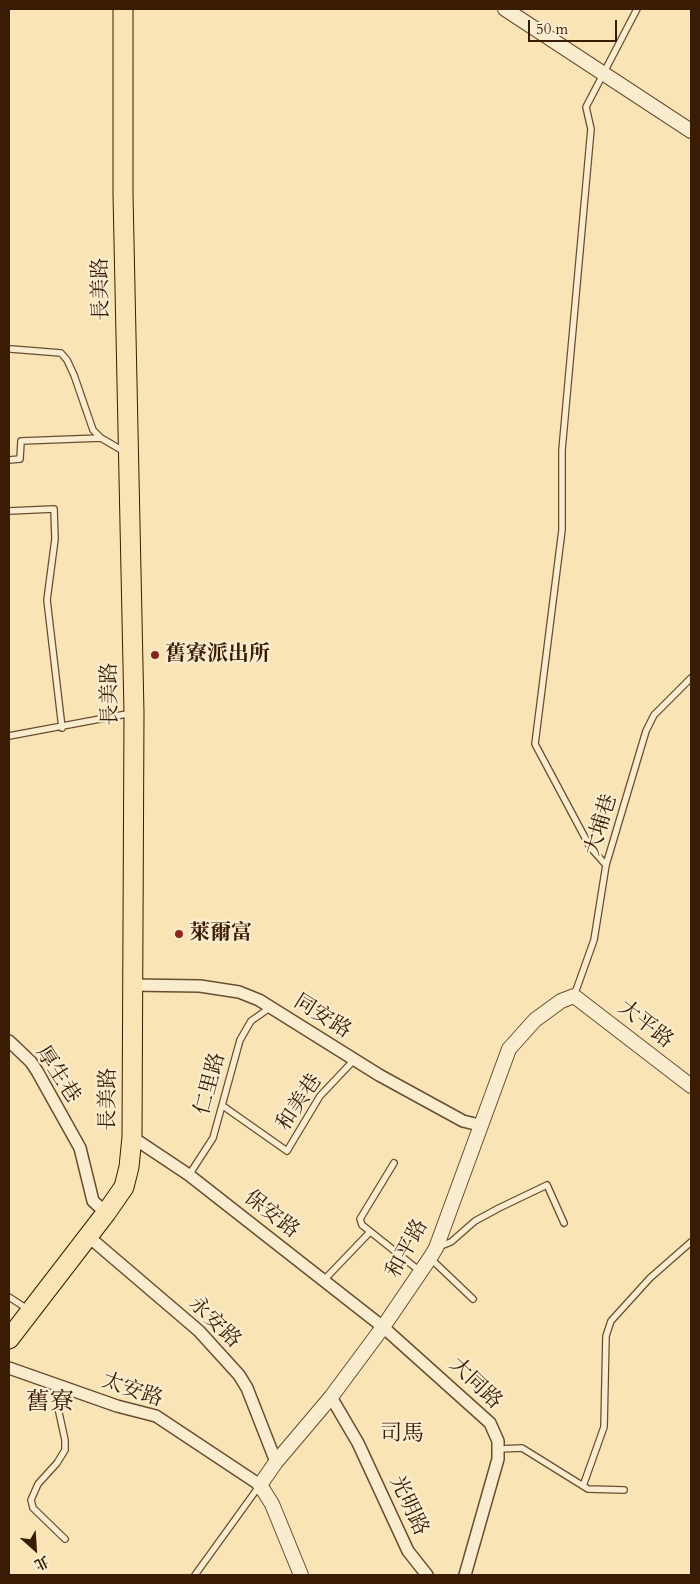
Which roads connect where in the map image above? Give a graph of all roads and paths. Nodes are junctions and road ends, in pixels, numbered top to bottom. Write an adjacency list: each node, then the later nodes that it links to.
1 (123, 9): 8 (main road, 長美路)
2 (504, 9): 4 (street)
3 (637, 9): 4 (lane)
4 (602, 74): 5 (street); 15 (lane)
5 (691, 131)
6 (11, 349): 7 (lane)
7 (101, 438): 8 (lane); 9 (lane)
8 (129, 455): 12 (main road, 長美路)
9 (9, 460)
10 (9, 511): 13 (lane)
11 (691, 678): 15 (lane, 大埔巷)
12 (134, 713): 13 (lane); 16 (main road, 長美路)
13 (62, 728): 14 (lane)
14 (9, 736)
15 (606, 865): 17 (lane, 大埔巷)
16 (131, 985): 18 (street, 同安路); 24 (main road, 長美路)
17 (574, 996): 21 (street, 大平路); 23 (street, 和平路)
18 (271, 1007): 20 (street, 同安路); 22 (lane, 仁里路)
19 (9, 1041): 27 (street, 厚生巷)
20 (354, 1060): 22 (lane, 和美巷); 23 (street, 同安路)
21 (691, 1086)
22 (223, 1106): 26 (lane, 仁里路)
23 (479, 1125): 32 (street, 和平路)
24 (132, 1137): 26 (street, 保安路); 27 (main road, 長美路)
25 (394, 1163): 29 (lane)
26 (189, 1175): 34 (street, 保安路)
27 (106, 1213): 30 (main road, 長美路)
28 (564, 1223): 32 (lane)
29 (369, 1233): 33 (lane); 34 (lane)
30 (89, 1237): 37 (main road, 長美路); 44 (street, 永安路)
31 (691, 1242): 46 (lane)
32 (433, 1253): 33 (street, 和平路); 36 (lane)
33 (421, 1272): 38 (street, 和平路)
34 (324, 1280): 38 (street, 保安路)
35 (9, 1297): 37 (lane)
36 (473, 1299)
37 (30, 1312): 39 (main road, 長美路)
38 (384, 1327): 42 (street, 和平路); 43 (street, 大同路)
39 (9, 1339)
40 (9, 1368): 41 (street, 太安路)
41 (59, 1386): 45 (street, 太安路); 48 (lane)
42 (331, 1397): 44 (street, 和平路); 51 (street, 光明路)
43 (498, 1449): 46 (lane); 52 (street, 大同路)
44 (276, 1462): 45 (street, 和平路)
45 (260, 1485): 49 (street); 50 (lane)
46 (582, 1486): 47 (lane)
47 (624, 1490)
48 (65, 1539)
49 (298, 1574)
50 (195, 1575)
51 (427, 1575)
52 (465, 1575)

